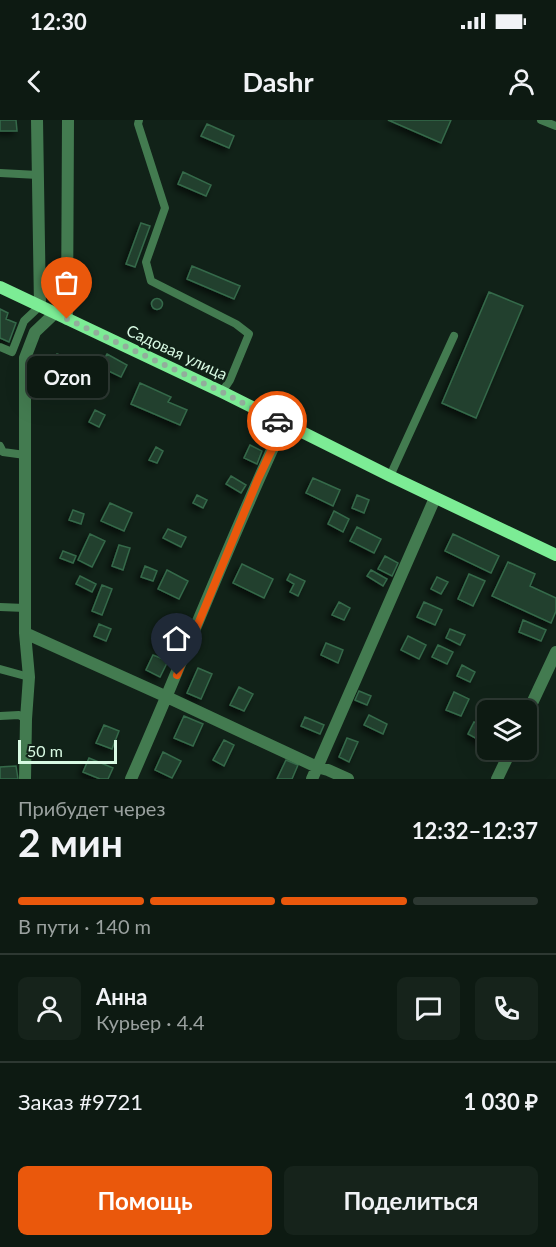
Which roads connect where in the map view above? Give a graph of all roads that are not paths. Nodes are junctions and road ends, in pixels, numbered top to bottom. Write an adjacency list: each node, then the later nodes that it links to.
1 (38, 120): 7 (street)
2 (68, 120): 11 (street)
3 (139, 120): 14 (lane)
4 (541, 120): 5 (lane)
5 (556, 126)
6 (0, 173): 7 (lane)
7 (38, 175): 9 (street)
8 (0, 287): 9 (street, Садовая улица)
9 (40, 306): 10 (street, Садовая улица); 13 (lane)
10 (55, 313): 11 (street, Садовая улица); 17 (street)
11 (67, 319): 14 (street, Садовая улица)
12 (454, 336): 18 (lane)
13 (0, 347)
14 (222, 392): 15 (street, Садовая улица)
15 (284, 424): 18 (street, Садовая улица); 27 (street)
16 (0, 446): 17 (lane)
17 (25, 454): 22 (street)
18 (390, 476): 19 (street, Садовая улица)
19 (435, 498): 20 (street, Садовая улица); 32 (street)
20 (556, 555)
21 (0, 607): 22 (lane)
22 (25, 608): 23 (street)
23 (25, 633): 26 (street); 27 (street)
24 (556, 652): 28 (street)
25 (0, 669): 26 (lane)
26 (29, 677): 30 (street)
27 (167, 697): 32 (street); 34 (street)
28 (534, 700)
29 (0, 716): 30 (lane)
30 (26, 719): 33 (street)
31 (506, 760): 36 (street)
32 (315, 773): 35 (street)
33 (25, 779)
34 (131, 779)
35 (348, 779)
36 (497, 779)

